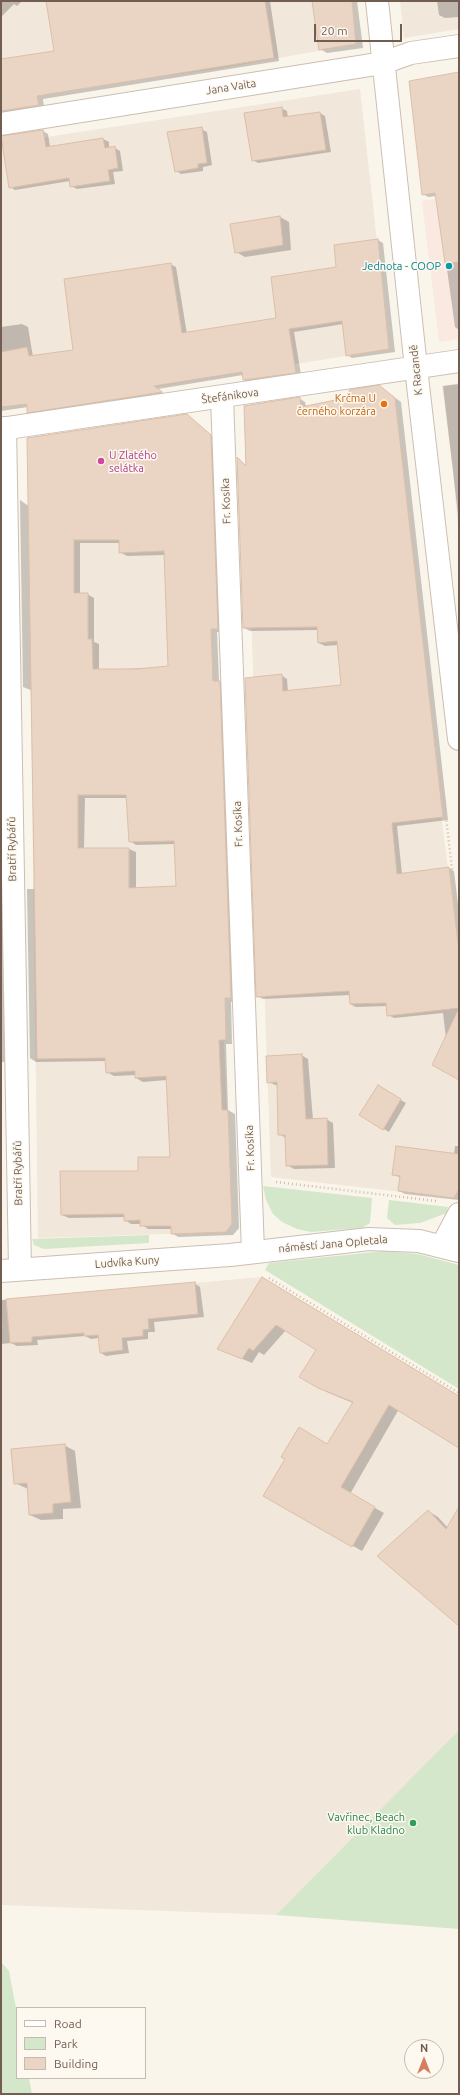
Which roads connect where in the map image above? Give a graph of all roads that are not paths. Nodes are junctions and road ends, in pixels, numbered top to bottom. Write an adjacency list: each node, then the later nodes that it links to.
1 (377, 1): 3 (street, K Racandě)
2 (459, 46): 3 (street, Jana Vaita)
3 (383, 63): 4 (street, Jana Vaita); 6 (street, K Racandě)
4 (1, 124)
5 (459, 361): 6 (street, Štefánikova)
6 (416, 368): 7 (street, Štefánikova); 9 (street, K Racandě)
7 (222, 397): 8 (street, Štefánikova); 12 (street, Fr. Kosíka)
8 (3, 429): 13 (street, Bratří Rybářů)
9 (459, 739)
10 (459, 1214): 11 (street)
11 (451, 1249): 12 (street, náměstí Jana Opletala)
12 (254, 1252): 13 (street, Ludvíka Kuny)
13 (10, 1270)

